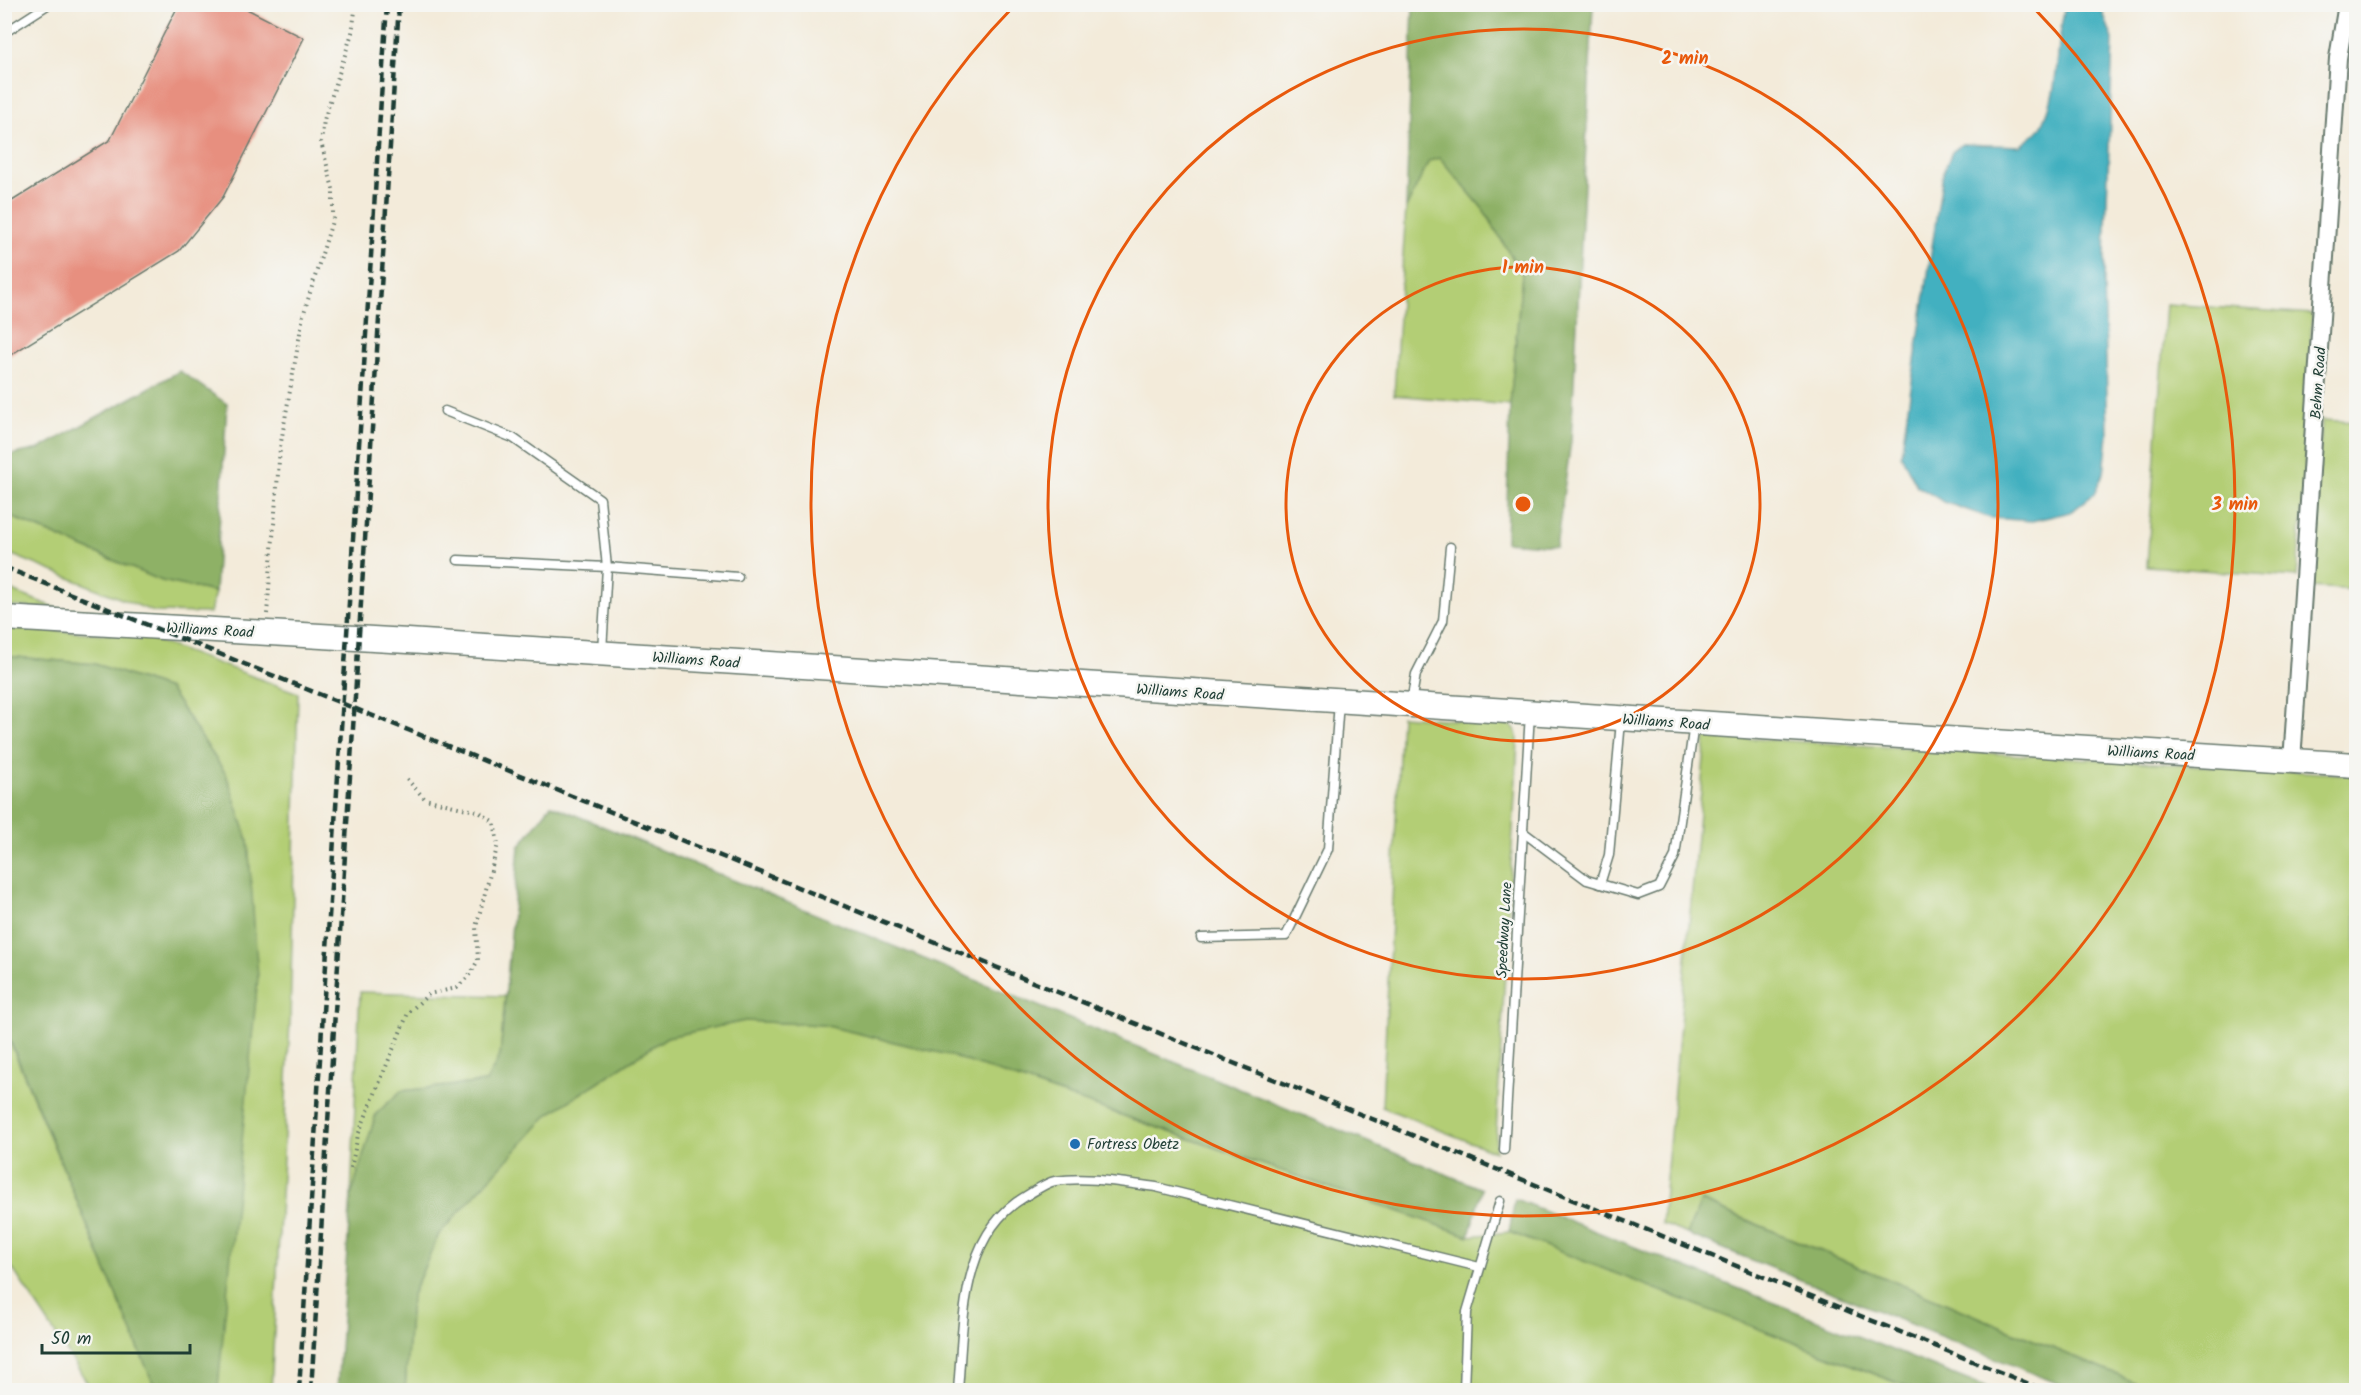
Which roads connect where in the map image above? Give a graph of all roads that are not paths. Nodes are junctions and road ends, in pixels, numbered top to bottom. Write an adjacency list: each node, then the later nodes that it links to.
1 (49, 4): 3 (lane)
2 (2347, 4): 16 (street, Behm Road)
3 (4, 33)
4 (445, 411): 7 (lane)
5 (1450, 547): 12 (lane)
6 (458, 560): 7 (lane)
7 (607, 567): 8 (lane); 10 (lane)
8 (738, 577)
9 (4, 618): 10 (main road, Williams Road)
10 (602, 654): 11 (main road, Williams Road)
11 (1339, 702): 12 (main road, Williams Road); 20 (lane)
12 (1410, 706): 13 (main road, Williams Road)
13 (1530, 713): 14 (main road, Williams Road); 18 (lane, Speedway Lane)
14 (1621, 719): 15 (main road, Williams Road); 19 (lane)
15 (1694, 724): 16 (main road, Williams Road); 19 (lane)
16 (2292, 762): 17 (main road, Williams Road)
17 (2356, 765)
18 (1523, 832): 19 (lane); 21 (lane, Speedway Lane)
19 (1600, 884)
20 (1201, 938)
21 (1504, 1150)
22 (1500, 1201): 23 (lane)
23 (1479, 1267): 24 (lane); 25 (lane)
24 (958, 1390)
25 (1464, 1390)

